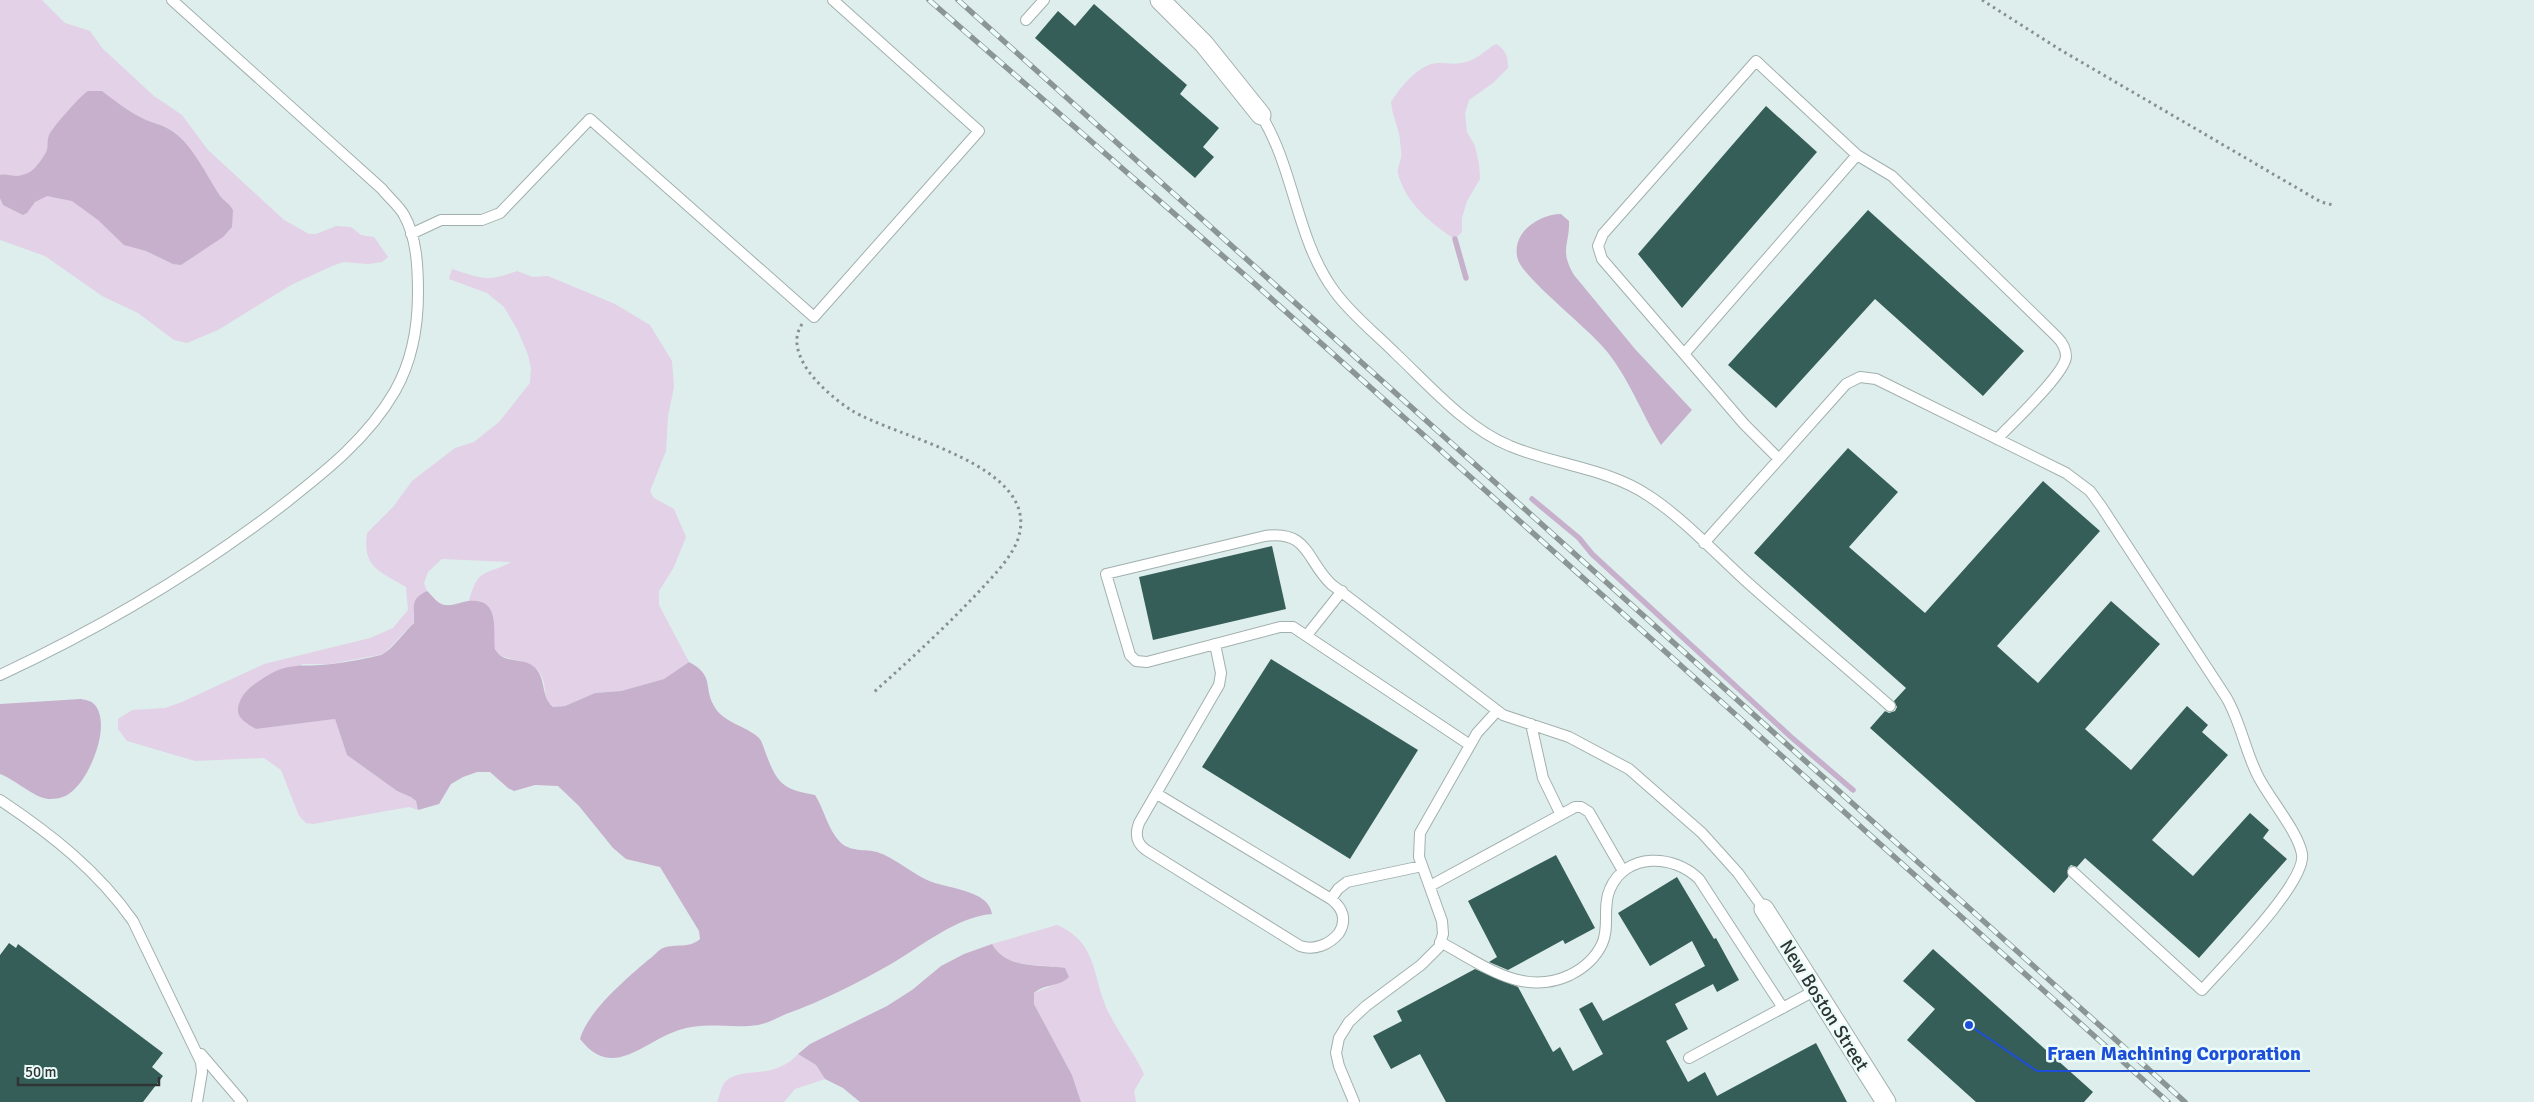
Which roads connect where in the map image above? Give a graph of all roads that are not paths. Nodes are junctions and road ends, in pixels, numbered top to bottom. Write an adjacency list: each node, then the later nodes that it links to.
1 (172, 0): 8 (lane)
2 (833, 0): 8 (lane)
3 (1044, 0): 5 (lane)
4 (1160, 0): 6 (street)
5 (1026, 20)
6 (1261, 114): 12 (lane)
7 (1857, 156): 9 (lane); 9 (lane); 10 (lane)
8 (412, 234): 16 (lane)
9 (1684, 354): 11 (lane)
10 (1997, 439): 11 (lane); 26 (lane)
11 (1779, 459): 12 (lane)
12 (1704, 543): 17 (lane)
13 (1342, 592): 14 (lane); 15 (lane); 18 (lane)
14 (1308, 635): 15 (lane); 20 (lane)
15 (1215, 644): 21 (lane)
16 (0, 674)
17 (1890, 706)
18 (1497, 712): 19 (lane); 20 (lane)
19 (1531, 724): 23 (lane); 29 (lane)
20 (1470, 745): 24 (lane)
21 (1157, 794): 28 (lane); 28 (lane)
22 (0, 800): 33 (lane)
23 (1560, 813): 25 (lane); 27 (lane)
24 (1422, 866): 27 (lane); 28 (lane)
25 (1623, 871): 30 (lane); 32 (lane)
26 (2073, 872)
27 (1430, 886): 30 (lane)
28 (1332, 899)
29 (1764, 909): 31 (street, New Boston Street)
30 (1440, 942): 37 (lane)
31 (1816, 990): 32 (lane); 38 (street, New Boston Street)
32 (1783, 1008): 34 (lane)
33 (191, 1039): 35 (lane); 36 (lane)
34 (1689, 1058)
35 (197, 1102)
36 (242, 1102)
37 (1354, 1102)
38 (1886, 1102)

